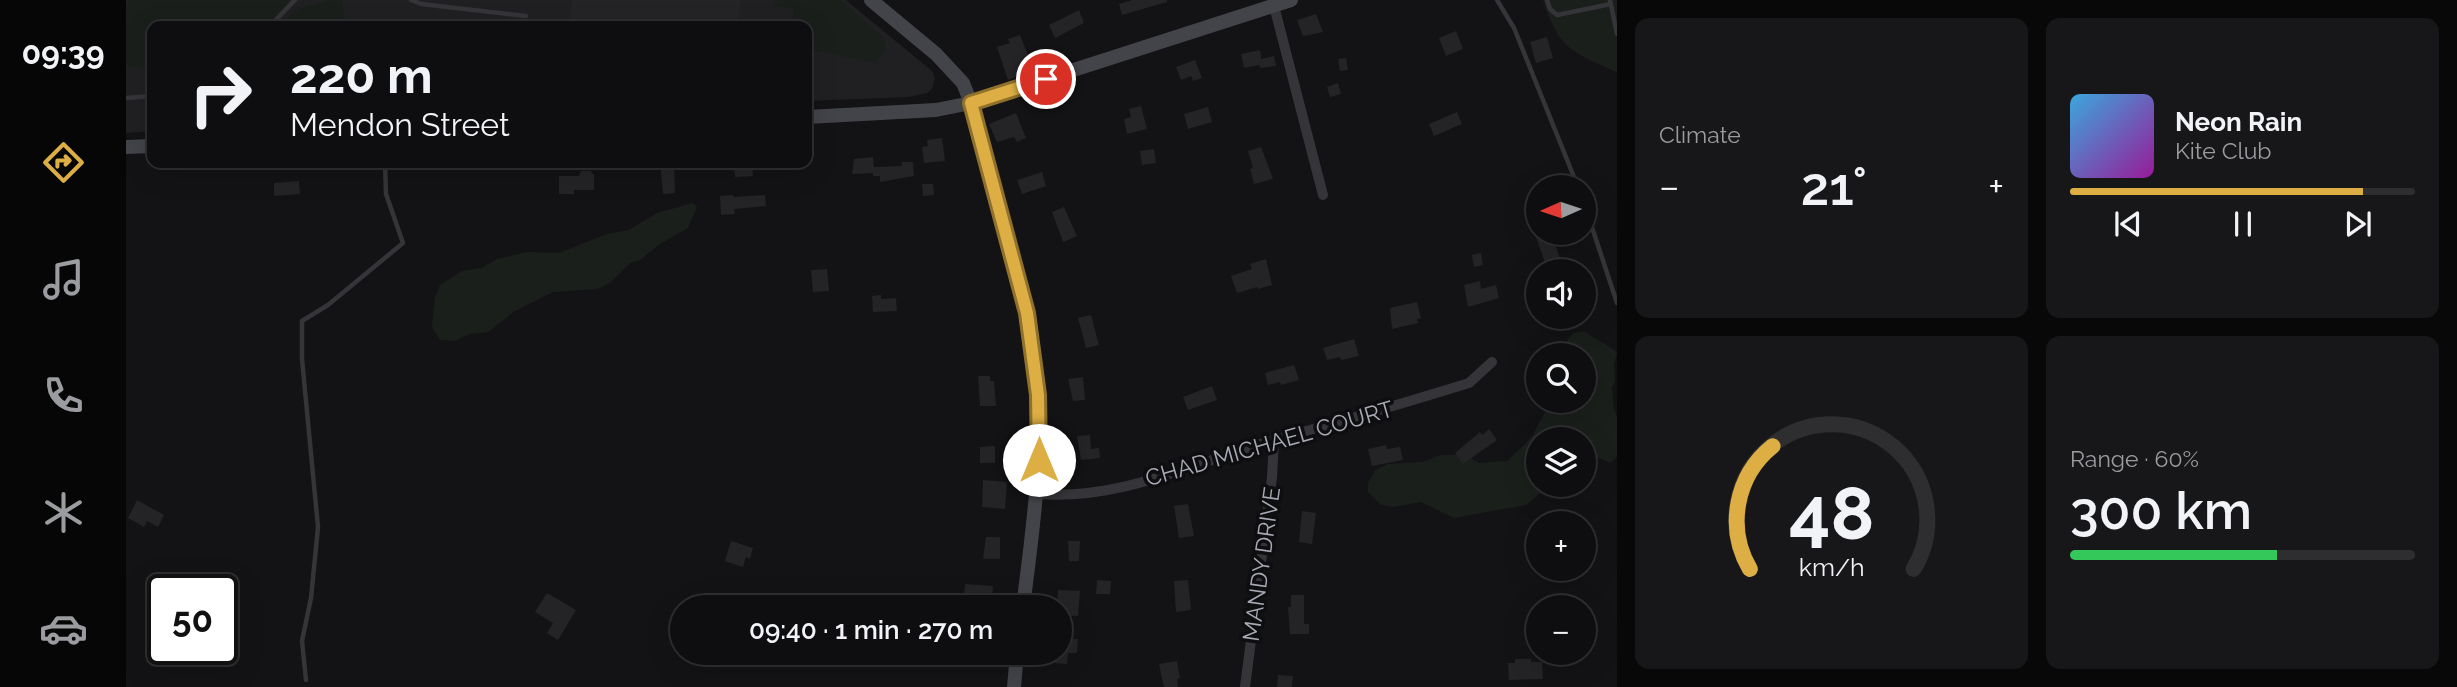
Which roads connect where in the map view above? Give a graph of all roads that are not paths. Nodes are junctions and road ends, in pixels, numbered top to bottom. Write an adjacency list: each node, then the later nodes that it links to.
1 (295, 0): 10 (lane)
2 (411, 0): 9 (lane)
3 (871, 0): 14 (main road)
4 (1291, 0): 8 (main road)
5 (1497, 0): 19 (lane)
6 (1547, 0): 7 (lane)
7 (1610, 2): 11 (lane)
8 (1274, 6): 14 (main road); 20 (street)
9 (526, 16)
10 (275, 21)
11 (1617, 34)
12 (147, 96): 13 (lane)
13 (126, 98)
14 (971, 103): 15 (main road); 25 (main road)
15 (812, 117)
16 (147, 146): 17 (main road)
17 (126, 147)
18 (385, 168): 28 (lane)
19 (1573, 175)
20 (1324, 195)
21 (1596, 239): 22 (lane)
22 (1617, 303)
23 (1492, 362): 24 (street, CHAD MICHAEL COURT)
24 (1274, 440): 25 (street, CHAD MICHAEL COURT); 30 (street, MANDY DRIVE)
25 (1037, 494): 26 (main road)
26 (1024, 595)
27 (1016, 665): 29 (main road)
28 (306, 680)
29 (1014, 687)
30 (1245, 687)

